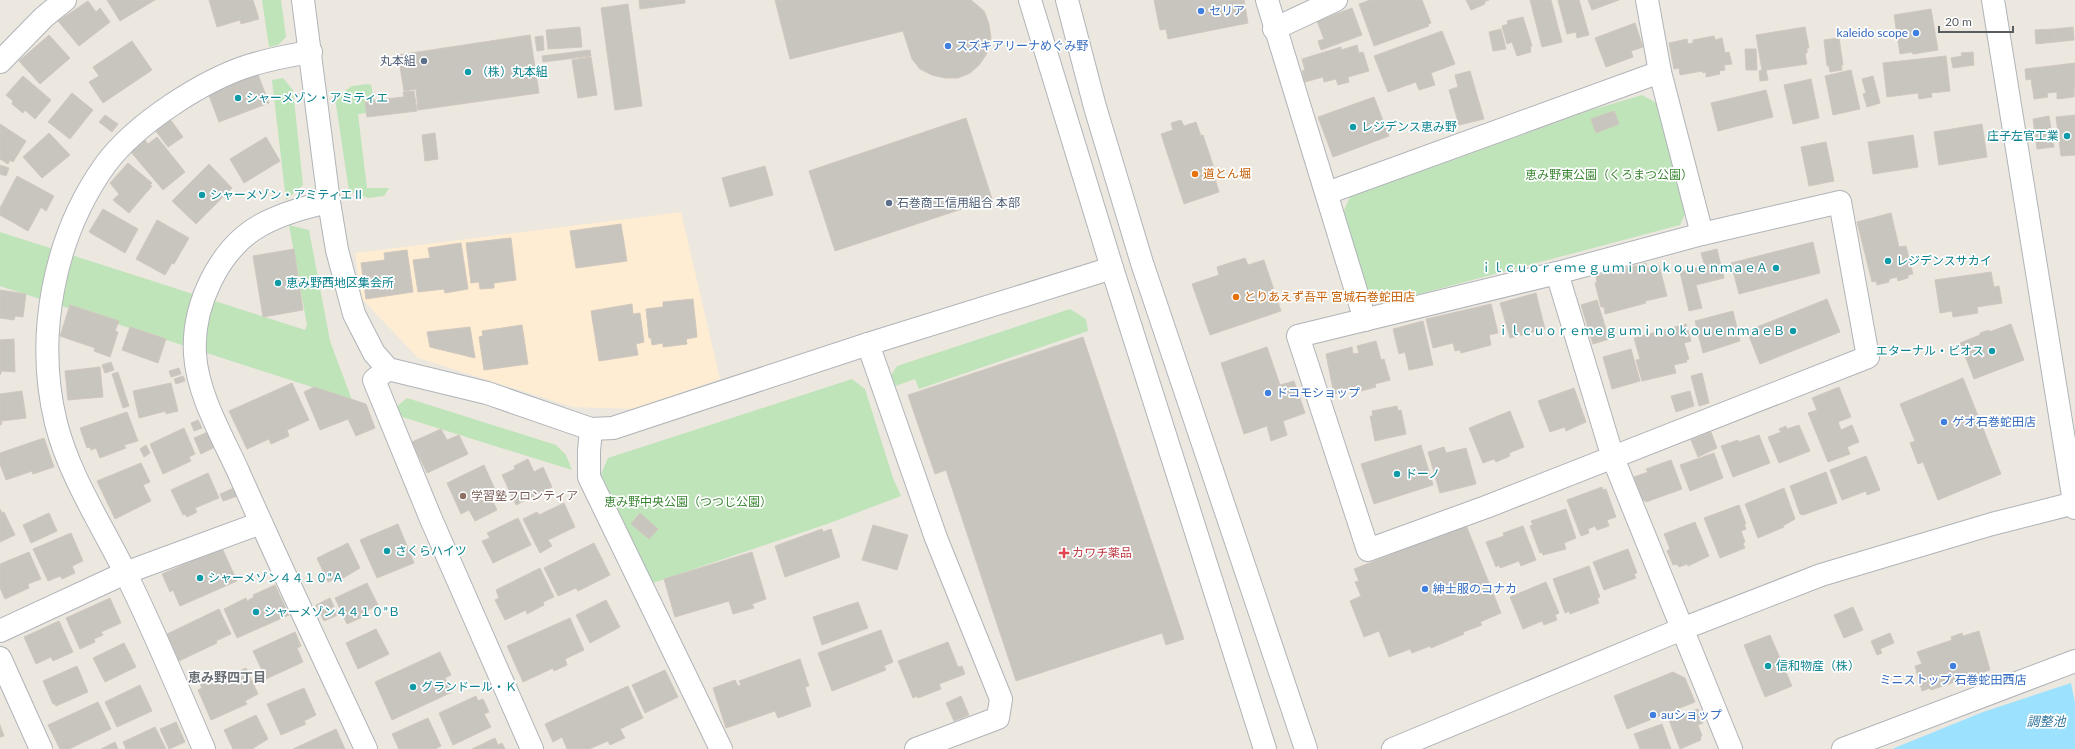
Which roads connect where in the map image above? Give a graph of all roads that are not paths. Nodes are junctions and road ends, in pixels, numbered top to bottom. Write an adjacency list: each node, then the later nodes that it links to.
1 (65, 0): 11 (street)
2 (303, 0): 10 (street)
3 (1030, 0): 16 (street)
4 (1067, 0): 37 (street)
5 (1267, 0): 9 (street)
6 (1336, 0): 9 (street)
7 (1647, 0): 12 (street)
8 (1993, 0): 23 (street)
9 (1274, 28): 13 (street)
10 (311, 52): 14 (street); 25 (street)
11 (0, 62)
12 (1660, 72): 13 (street); 15 (street)
13 (1327, 193): 18 (street)
14 (329, 202): 20 (street); 24 (street)
15 (1702, 234): 17 (street); 22 (street)
16 (1112, 268): 19 (street); 36 (street)
17 (1557, 272): 18 (street); 22 (street)
18 (1366, 320): 22 (street)
19 (868, 344): 21 (street); 35 (street)
20 (388, 369): 21 (street); 33 (street)
21 (591, 428): 34 (street)
22 (1613, 458): 26 (street)
23 (2075, 505): 26 (street)
24 (261, 523): 25 (street); 32 (street)
25 (125, 573): 27 (street); 31 (street)
26 (1682, 629): 38 (street); 39 (street)
27 (0, 631)
28 (0, 658): 30 (street)
29 (2075, 662): 40 (street)
30 (41, 749)
31 (204, 749)
32 (366, 749)
33 (532, 749)
34 (721, 749)
35 (916, 749)
36 (1266, 749)
37 (1306, 749)
38 (1393, 749)
39 (1731, 749)
40 (1843, 749)

